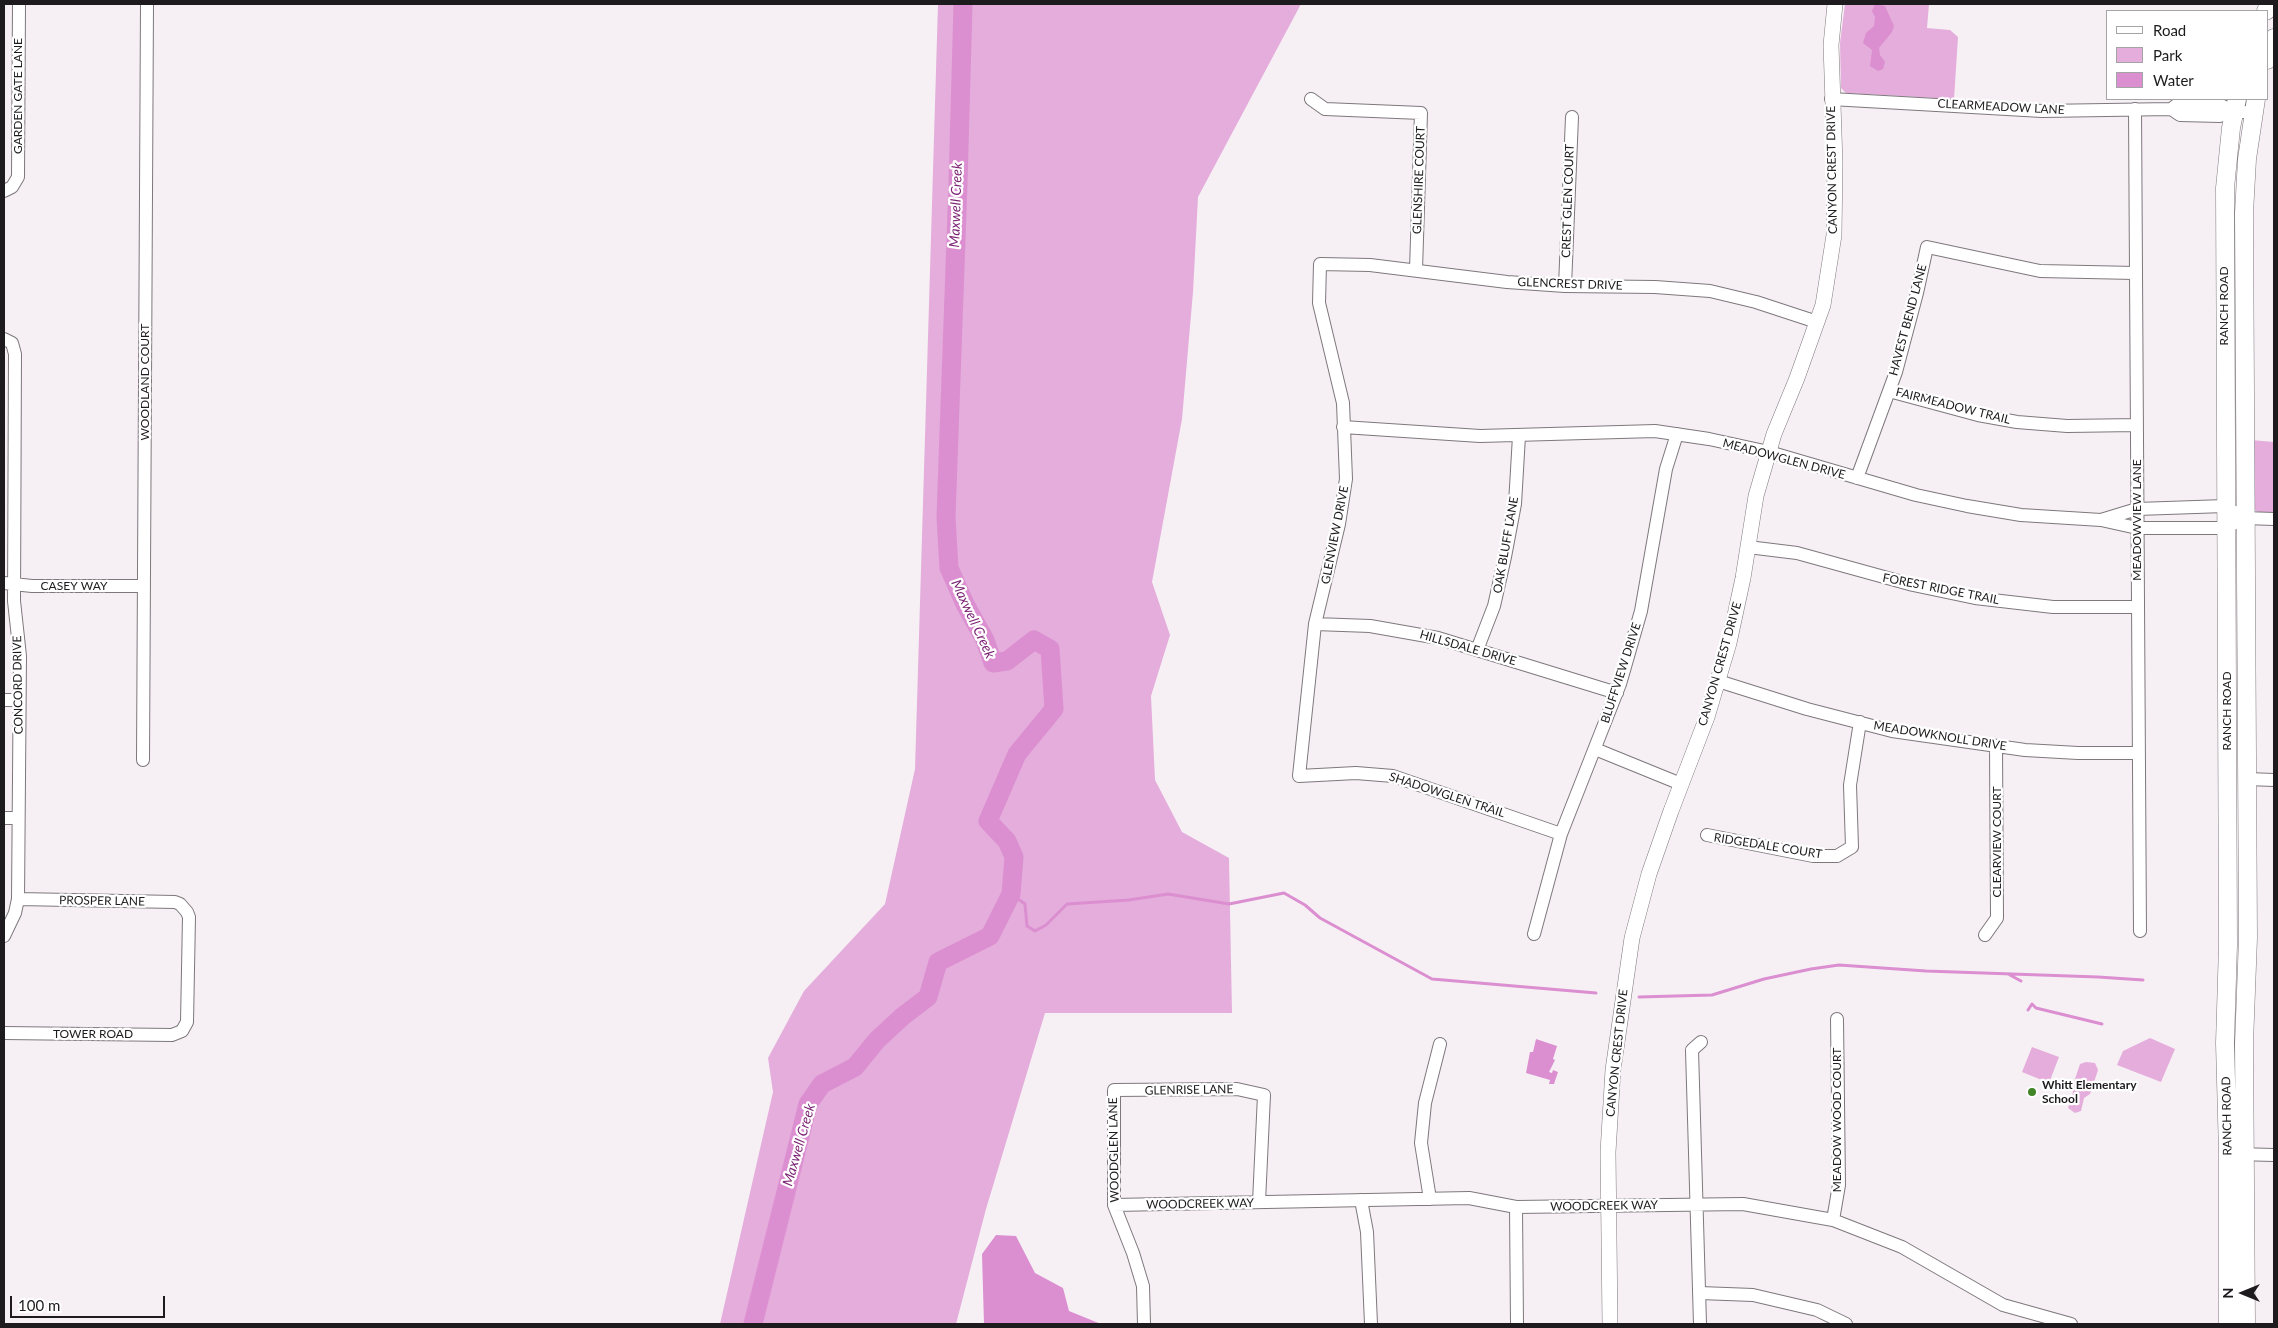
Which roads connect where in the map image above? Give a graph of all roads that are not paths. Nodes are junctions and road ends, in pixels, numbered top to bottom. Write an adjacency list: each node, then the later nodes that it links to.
1 (19, 4): 12 (street, GARDEN GATE LANE)
2 (147, 4): 35 (street, WOODLAND COURT)
3 (1835, 4): 7 (street, CANYON CREST DRIVE)
4 (2274, 38): 5 (main road)
5 (2268, 57)
6 (1311, 99): 14 (street, GLENSHIRE COURT)
7 (1832, 99): 10 (street, CLEARMEADOW LANE); 17 (street, CANYON CREST DRIVE)
8 (2235, 105): 9 (street, CLEARMEADOW LANE); 10 (street, CLEARMEADOW LANE); 26 (main road, RANCH ROAD)
9 (2254, 106): 28 (main road, RANCH ROAD)
10 (2135, 109): 15 (street, MEADOWVIEW LANE)
11 (1572, 117): 16 (street, CREST GLEN COURT)
12 (8, 189)
13 (1320, 264): 14 (street, GLENCREST DRIVE); 21 (street, GLENVIEW DRIVE)
14 (1416, 270): 16 (street, GLENCREST DRIVE)
15 (2135, 273): 19 (street, HAVEST BEND LANE); 20 (street, MEADOWVIEW LANE)
16 (1565, 286): 17 (street, GLENCREST DRIVE)
17 (1817, 322): 24 (street, CANYON CREST DRIVE)
18 (8, 341): 34 (street, CONCORD DRIVE)
19 (1889, 391): 20 (street, FAIRMEADOW TRAIL); 25 (street, HAVEST BEND LANE)
20 (2136, 425): 27 (street, MEADOWVIEW LANE)
21 (1342, 427): 23 (street, MEADOWGLEN DRIVE); 37 (street, GLENVIEW DRIVE)
22 (1677, 434): 23 (street, MEADOWGLEN DRIVE); 24 (street, MEADOWGLEN DRIVE); 40 (street, BLUFFVIEW DRIVE)
23 (1519, 436): 38 (street, OAK BLUFF LANE)
24 (1769, 452): 25 (street, MEADOWGLEN DRIVE); 33 (street, CANYON CREST DRIVE)
25 (1857, 478): 30 (street, MEADOWGLEN DRIVE)
26 (2225, 506): 27 (street, MEADOWGLEN DRIVE); 28 (street); 32 (main road, RANCH ROAD)
27 (2137, 509): 30 (street, MEADOWGLEN DRIVE); 31 (street, MEADOWVIEW LANE)
28 (2244, 518): 29 (street); 32 (street, MEADOWGLEN DRIVE); 49 (main road, RANCH ROAD)
29 (2274, 519)
30 (2101, 520): 31 (street, MEADOWGLEN DRIVE)
31 (2137, 528): 32 (street, MEADOWGLEN DRIVE); 36 (street, MEADOWVIEW LANE)
32 (2226, 528): 67 (main road, RANCH ROAD)
33 (1748, 547): 36 (street, FOREST RIDGE TRAIL); 39 (street, CANYON CREST DRIVE)
34 (9, 583): 35 (street, CASEY WAY); 42 (street, CONCORD DRIVE)
35 (144, 586): 47 (street, WOODLAND COURT)
36 (2138, 607): 46 (street, MEADOWVIEW LANE)
37 (1315, 624): 38 (street, HILLSDALE DRIVE); 48 (street, GLENVIEW DRIVE)
38 (1477, 650): 40 (street, HILLSDALE DRIVE)
39 (1718, 680): 43 (street, MEADOWKNOLL DRIVE); 51 (street, CANYON CREST DRIVE)
40 (1617, 693): 45 (street, BLUFFVIEW DRIVE)
41 (4, 700): 42 (street)
42 (19, 700): 53 (street, CONCORD DRIVE)
43 (1860, 722): 44 (street, MEADOWKNOLL DRIVE); 55 (street, RIDGEDALE COURT)
44 (1996, 746): 46 (street, MEADOWKNOLL DRIVE); 59 (street, CLEARVIEW COURT)
45 (1595, 749): 51 (street); 54 (street, BLUFFVIEW DRIVE)
46 (2139, 753): 57 (street, MEADOWVIEW LANE)
47 (143, 760)
48 (1299, 776): 54 (street, SHADOWGLEN TRAIL)
49 (2246, 779): 50 (street); 67 (main road, RANCH ROAD)
50 (2274, 780)
51 (1681, 784): 74 (street, CANYON CREST DRIVE)
52 (4, 818): 53 (street)
53 (18, 818): 56 (street, CONCORD DRIVE)
54 (1561, 834): 58 (street, BLUFFVIEW DRIVE)
55 (1707, 835)
56 (18, 899): 60 (street, CONCORD DRIVE); 62 (street, PROSPER LANE)
57 (2140, 931)
58 (1534, 934)
59 (1985, 935)
60 (4, 936)
61 (1837, 1019): 76 (street, MEADOW WOOD COURT)
62 (182, 1031): 63 (street, TOWER ROAD)
63 (4, 1033)
64 (1701, 1042): 72 (street)
65 (1440, 1044): 69 (street)
66 (1114, 1090): 71 (street, GLENRISE LANE); 73 (street, WOODGLEN LANE)
67 (2237, 1154): 68 (street); 85 (main road, RANCH ROAD); 86 (main road, RANCH ROAD)
68 (2274, 1155)
69 (1430, 1198): 70 (street, WOODCREEK WAY); 75 (street, WOODCREEK WAY)
70 (1361, 1200): 71 (street, WOODCREEK WAY); 79 (street)
71 (1259, 1202): 73 (street, WOODCREEK WAY)
72 (1698, 1204): 74 (street, WOODCREEK WAY); 76 (street, WOODCREEK WAY); 77 (street)
73 (1114, 1206): 78 (street, WOODGLEN LANE)
74 (1608, 1206): 75 (street, WOODCREEK WAY); 81 (street, CANYON CREST DRIVE)
75 (1516, 1207): 80 (street)
76 (1832, 1220): 84 (street, WOODCREEK WAY)
77 (1700, 1293): 82 (street); 83 (street)
78 (1144, 1324)
79 (1371, 1324)
80 (1517, 1324)
81 (1610, 1324)
82 (1700, 1324)
83 (1846, 1324)
84 (2071, 1324)
85 (2228, 1324)
86 (2246, 1324)

